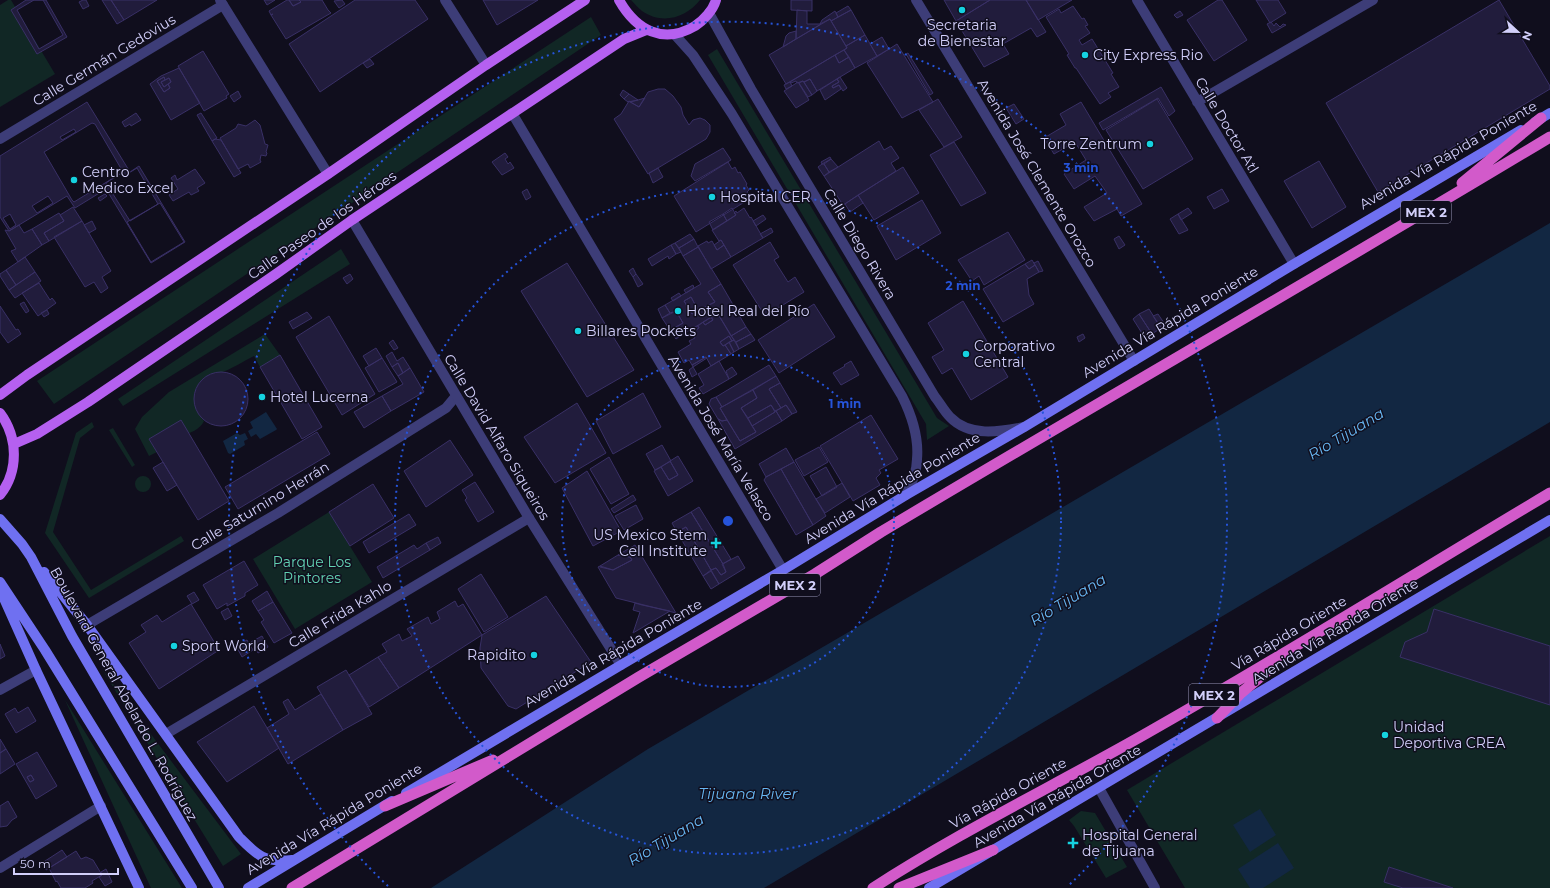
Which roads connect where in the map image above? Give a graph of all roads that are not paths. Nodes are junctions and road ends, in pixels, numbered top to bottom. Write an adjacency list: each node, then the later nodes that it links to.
1 (445, 0): 12 (street)
2 (584, 0): 12 (main road)
3 (619, 0): 10 (main road)
4 (716, 0): 9 (main road)
5 (916, 0): 22 (street, Avenida José Clemente Orozco)
6 (1137, 0): 13 (street, Calle Doctor Atl)
7 (1373, 0): 13 (street)
8 (222, 2): 17 (street, Calle Germán Gedovius); 18 (street)
9 (709, 13): 11 (main road); 28 (street, Calle Diego Rivera)
10 (646, 30): 11 (main road); 14 (main road, Calle Paseo de los Héroes)
11 (675, 35): 32 (street)
12 (486, 64): 18 (main road)
13 (1197, 102): 21 (street, Calle Doctor Atl)
14 (512, 113): 20 (main road, Calle Paseo de los Héroes); 37 (street, Avenida José María Velasco)
15 (1545, 116): 19 (highway); 21 (main road, Avenida Vía Rápida Poniente)
16 (1550, 136): 19 (highway, MEX 2)
17 (0, 139)
18 (328, 174): 23 (main road)
19 (1432, 208): 47 (highway, MEX 2)
20 (352, 220): 24 (street, Calle David Alfaro Siqueiros); 29 (main road, Calle Paseo de los Héroes)
21 (1294, 264): 22 (main road, Avenida Vía Rápida Poniente)
22 (1134, 361): 28 (main road, Avenida Vía Rápida Poniente)
23 (0, 395)
24 (456, 396): 25 (street, Calle David Alfaro Siqueiros); 26 (street, Calle Saturnino Herrán)
25 (462, 406): 26 (street, Calle Saturnino Herrán); 33 (street, Calle David Alfaro Siqueiros)
26 (446, 408): 40 (street, Calle Saturnino Herrán)
27 (0, 413): 29 (main road)
28 (1026, 426): 32 (main road, Avenida Vía Rápida Poniente)
29 (14, 444): 31 (main road)
30 (1550, 493): 41 (highway, Vía Rápida Oriente / MEX 2)
31 (0, 495)
32 (906, 495): 37 (main road, Avenida Vía Rápida Poniente)
33 (529, 518): 42 (street, Calle David Alfaro Siqueiros); 46 (street, Calle Frida Kahlo)
34 (0, 519): 36 (main road, Boulevard General Abelardo L. Rodríguez)
35 (1550, 520): 45 (main road, Avenida Vía Rápida Oriente)
36 (31, 557): 40 (main road); 54 (main road, Boulevard General Abelardo L. Rodríguez)
37 (783, 570): 42 (main road, Avenida Vía Rápida Poniente)
38 (0, 582): 56 (main road)
39 (0, 588): 43 (main road)
40 (88, 624): 46 (main road)
41 (1305, 641): 45 (highway); 59 (highway, Vía Rápida Oriente / MEX 2)
42 (621, 665): 50 (main road, Avenida Vía Rápida Poniente)
43 (36, 670): 44 (street); 49 (main road)
44 (0, 690)
45 (1217, 718): 48 (main road, Avenida Vía Rápida Oriente)
46 (166, 734): 52 (main road)
47 (527, 746): 50 (highway); 58 (highway, MEX 2)
48 (1099, 788): 51 (main road, Avenida Vía Rápida Oriente); 62 (street)
49 (101, 806): 53 (street); 55 (main road)
50 (385, 806): 52 (main road, Avenida Vía Rápida Poniente)
51 (993, 850): 60 (highway); 61 (main road, Avenida Vía Rápida Oriente)
52 (296, 860): 57 (main road, Avenida Vía Rápida Poniente)
53 (0, 868)
54 (217, 885)
55 (139, 888)
56 (192, 888)
57 (248, 888)
58 (292, 888)
59 (873, 888)
60 (899, 888)
61 (929, 888)
62 (1156, 888)

